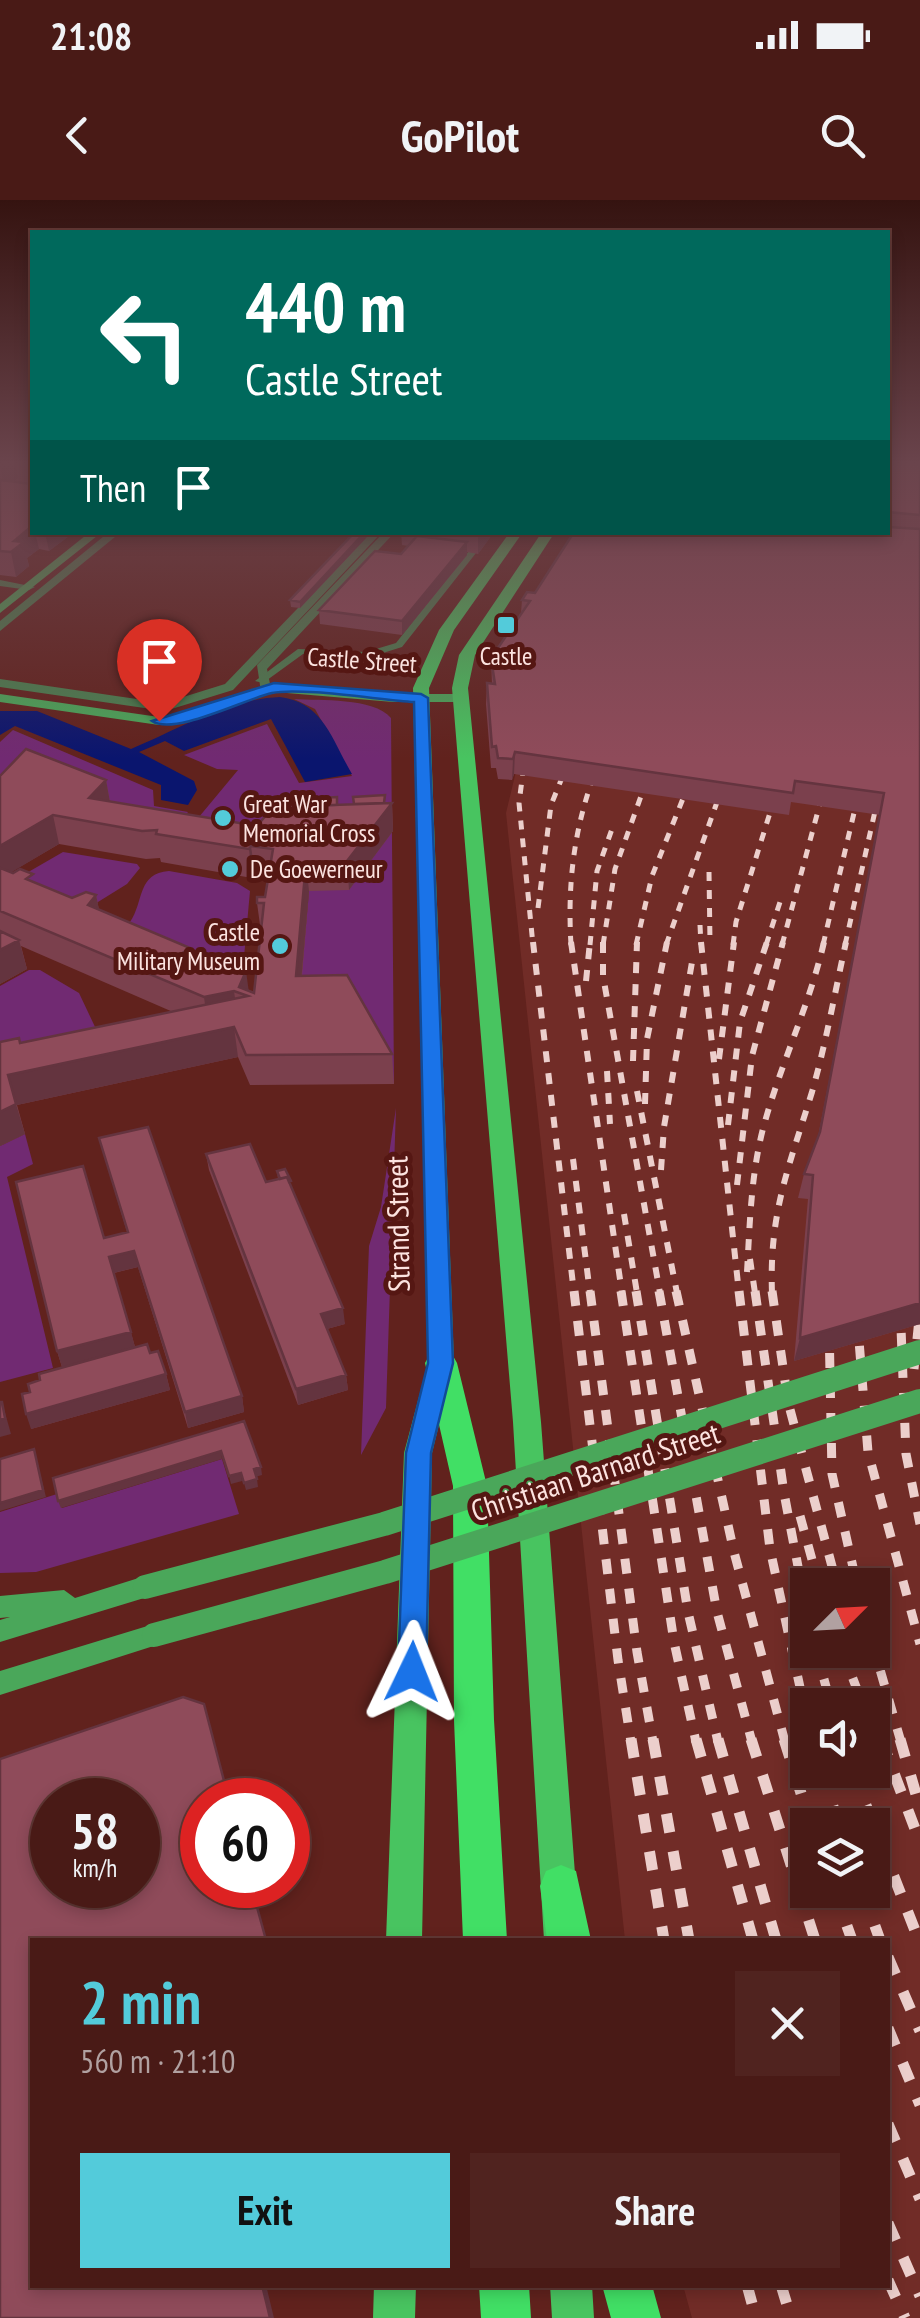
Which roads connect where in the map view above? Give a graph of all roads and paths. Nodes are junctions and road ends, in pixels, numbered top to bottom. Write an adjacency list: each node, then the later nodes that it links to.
1 (61, 562): 9 (main road)
2 (80, 562): 11 (street)
3 (348, 562): 14 (street)
4 (364, 562): 15 (street, Castle Street)
5 (465, 562): 12 (lane)
6 (496, 562): 16 (main road, Strand Street)
7 (532, 562): 17 (main road)
8 (0, 583): 9 (street)
9 (29, 587): 10 (main road)
10 (0, 610)
11 (0, 627)
12 (286, 662): 13 (lane); 15 (lane)
13 (297, 677): 15 (main road, Castle Street); 16 (main road, Castle Street)
14 (0, 685): 15 (main road, Castle Street)
15 (263, 685): 16 (main road, Castle Street); 18 (main road, Castle Street)
16 (421, 693): 17 (main road, Castle Street); 20 (main road, Strand Street)
17 (460, 693): 26 (main road)
18 (0, 698)
19 (920, 1352): 22 (main road, Christiaan Barnard Street, bridge)
20 (440, 1363): 27 (main road, Strand Street); 28 (highway)
21 (920, 1401): 25 (main road, Christiaan Barnard Street, bridge)
22 (133, 1590): 23 (main road); 24 (main road, Christiaan Barnard Street)
23 (0, 1607)
24 (0, 1631)
25 (0, 1683)
26 (560, 1886): 29 (highway)
27 (404, 1938)
28 (486, 1938)
29 (566, 1938)
30 (395, 2288): 34 (main road)
31 (504, 2288): 35 (highway)
32 (571, 2288): 36 (main road)
33 (628, 2288): 37 (highway)
34 (394, 2318)
35 (506, 2318)
36 (573, 2318)
37 (636, 2318)

